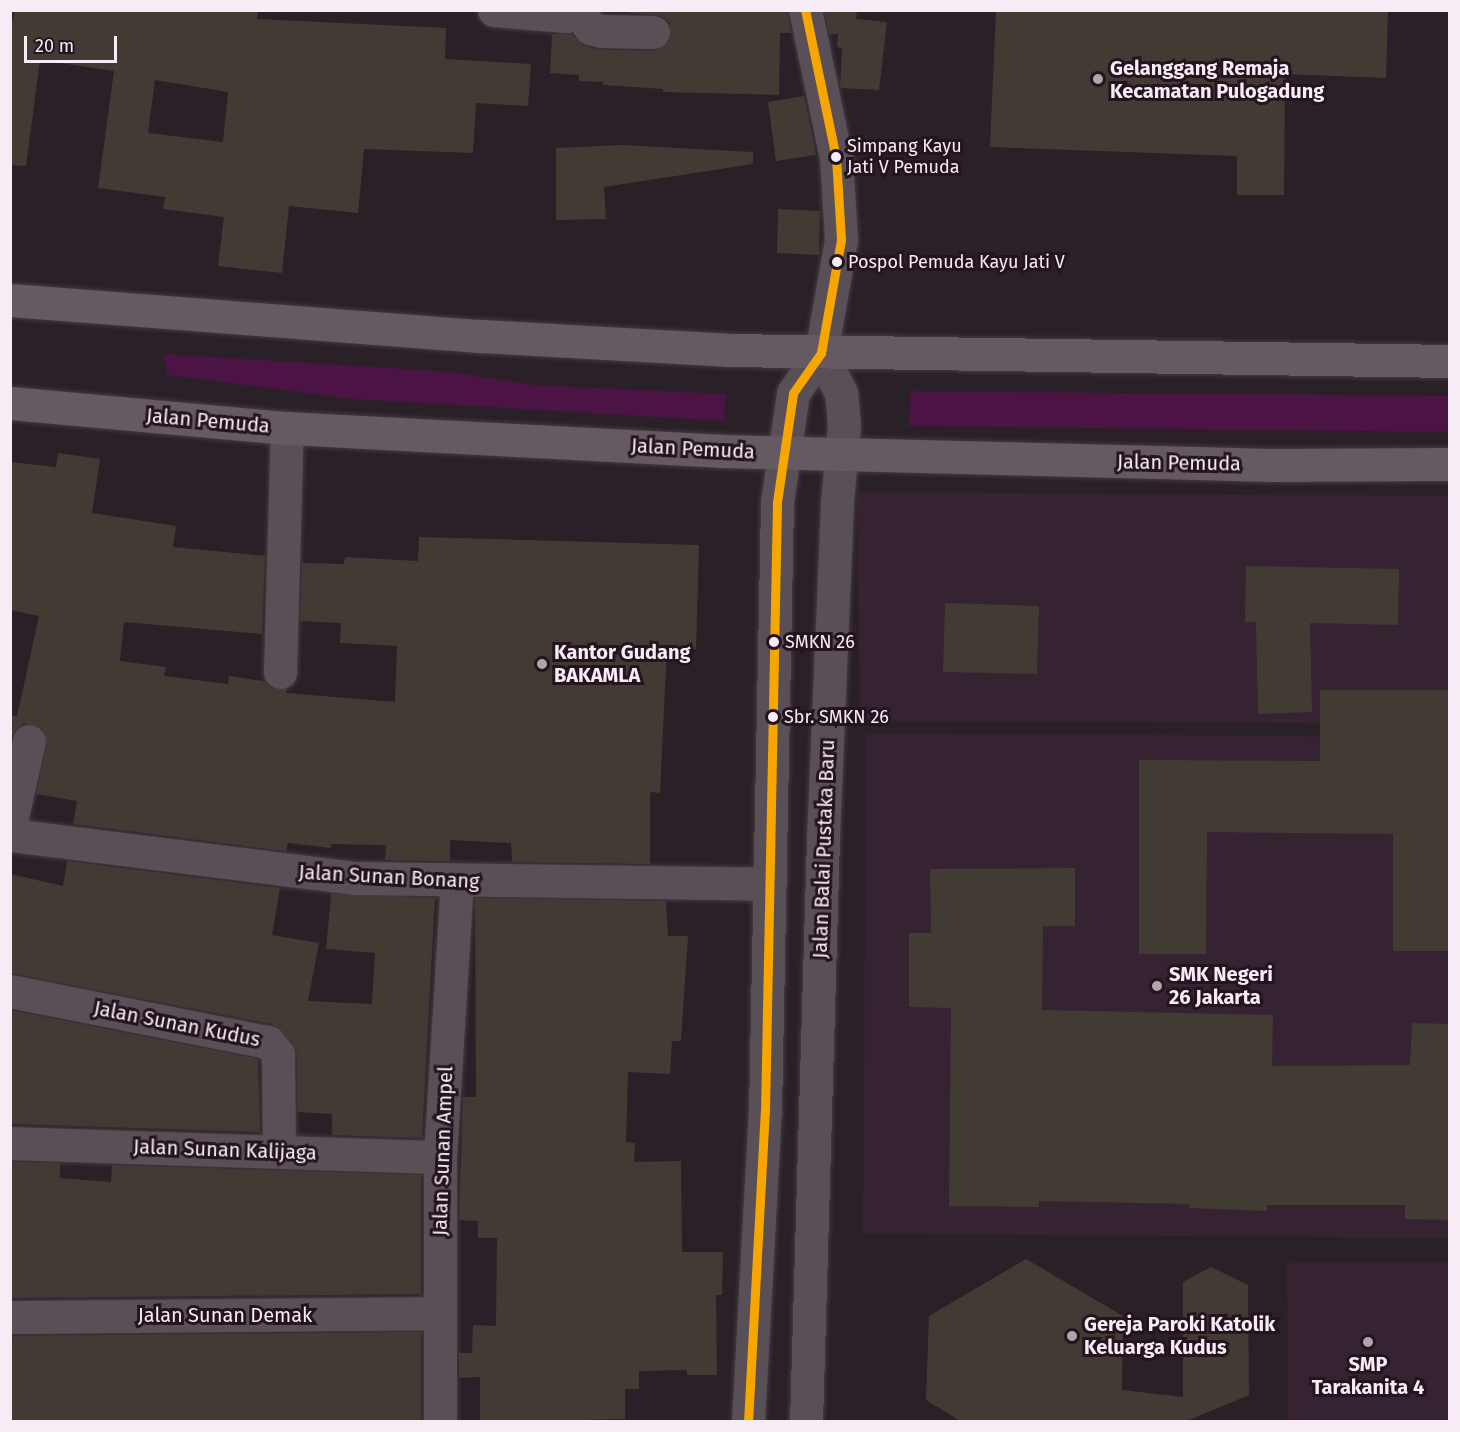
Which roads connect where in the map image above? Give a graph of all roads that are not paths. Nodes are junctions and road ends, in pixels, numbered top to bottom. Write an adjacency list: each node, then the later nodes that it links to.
1 (494, 10): 3 (street)
2 (805, 10): 6 (street)
3 (579, 11): 4 (street)
4 (653, 32)
5 (10, 300): 6 (main road)
6 (821, 353): 7 (main road); 10 (street); 11 (street, Jalan Balai Pustaka Baru)
7 (1449, 362)
8 (10, 402): 9 (main road, Jalan Pemuda)
9 (287, 428): 10 (main road, Jalan Pemuda); 13 (street)
10 (782, 453): 11 (main road, Jalan Pemuda); 18 (street)
11 (843, 456): 12 (main road, Jalan Pemuda); 21 (street, Jalan Balai Pustaka Baru)
12 (1449, 464)
13 (280, 672)
14 (29, 741): 15 (street)
15 (10, 825)
16 (10, 835): 17 (street, Jalan Sunan Bonang)
17 (457, 881): 18 (street, Jalan Sunan Bonang); 24 (street, Jalan Sunan Ampel)
18 (770, 884): 20 (street)
19 (10, 991): 23 (street, Jalan Sunan Kudus)
20 (765, 1112): 21 (street); 28 (street)
21 (818, 1112): 29 (street, Jalan Balai Pustaka Baru)
22 (10, 1143): 23 (street, Jalan Sunan Kalijaga)
23 (279, 1151): 24 (street, Jalan Sunan Kalijaga)
24 (440, 1156): 25 (street, Jalan Sunan Ampel)
25 (440, 1313): 26 (street, Jalan Sunan Demak); 27 (street, Jalan Sunan Ampel)
26 (10, 1317)
27 (440, 1422)
28 (748, 1422)
29 (806, 1422)

